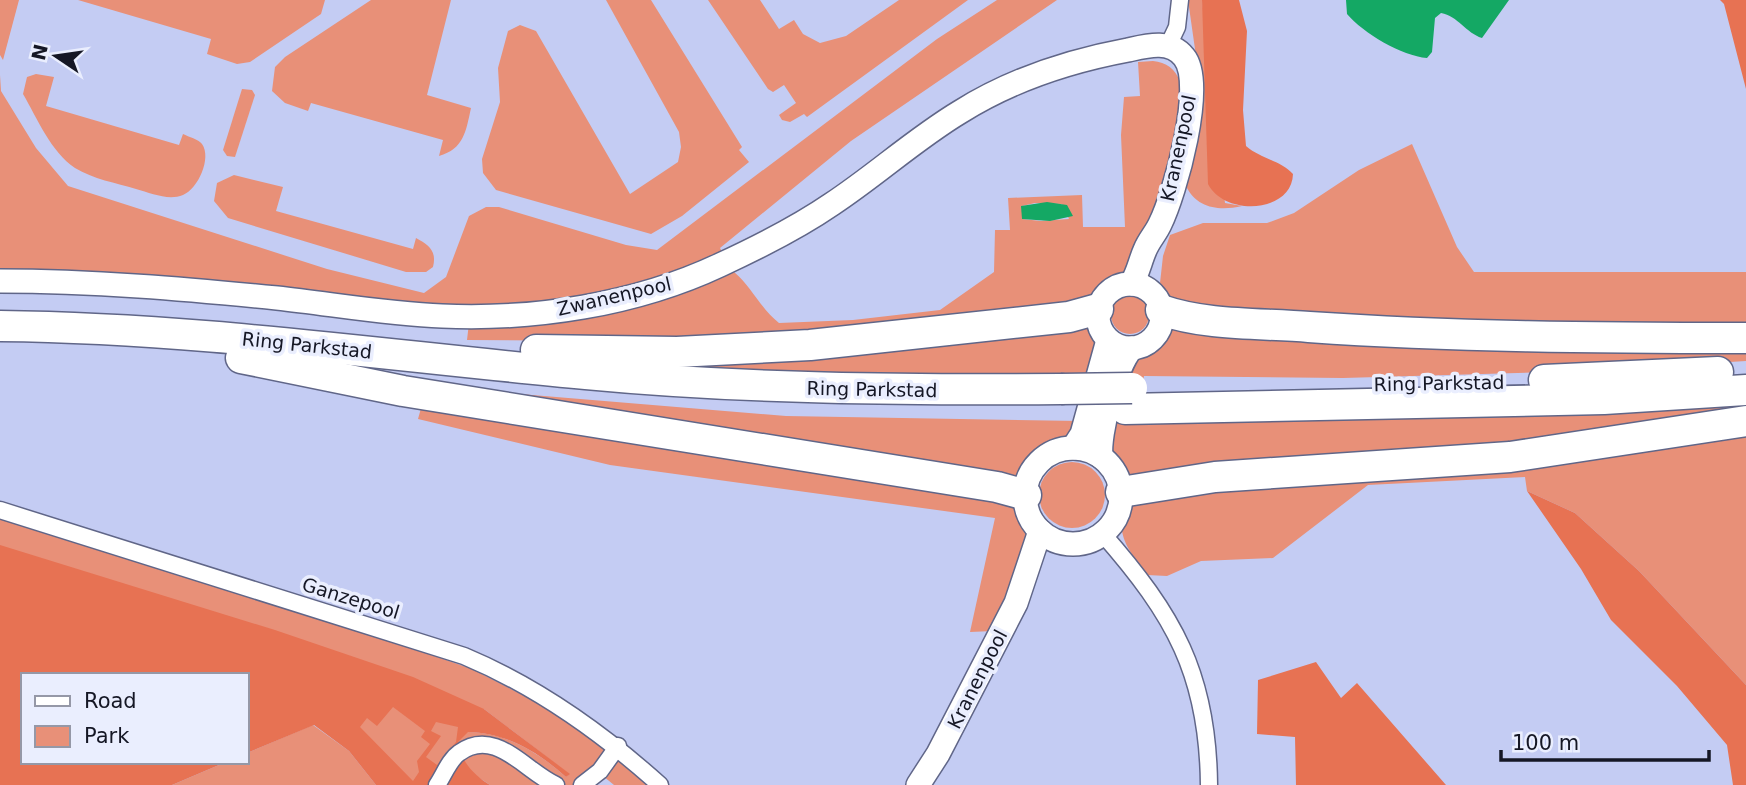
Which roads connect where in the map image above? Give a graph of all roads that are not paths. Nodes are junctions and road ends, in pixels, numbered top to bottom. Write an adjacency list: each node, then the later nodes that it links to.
1 (1180, 0): 2 (street)
2 (1168, 46): 3 (street, Zwanenpool); 4 (street, Kranenpool)
3 (0, 281)
4 (1146, 295): 5 (street); 7 (highway); 11 (street)
5 (1098, 309): 8 (street); 9 (highway)
6 (0, 326): 9 (highway, Ring Parkstad)
7 (1746, 338)
8 (1108, 340): 11 (street); 18 (street)
9 (284, 342): 16 (highway, Ring Parkstad)
10 (0, 345): 12 (highway, Ring Parkstad)
11 (1132, 348): 19 (street)
12 (241, 358): 16 (highway, Ring Parkstad); 21 (highway)
13 (1746, 370): 15 (highway, Ring Parkstad)
14 (1746, 390): 15 (highway, Ring Parkstad)
15 (1128, 398): 16 (highway, Ring Parkstad, bridge)
16 (1058, 399)
17 (1746, 421): 20 (highway)
18 (1073, 448): 19 (street); 21 (street)
19 (1101, 457): 20 (street)
20 (1121, 492): 24 (street)
21 (1026, 495): 23 (street)
22 (0, 510): 27 (street, Ganzepool)
23 (1040, 531): 25 (street); 26 (street, Kranenpool)
24 (1102, 533): 25 (street); 35 (street)
25 (1062, 542): 26 (street, Kranenpool)
26 (1016, 603): 28 (street, Kranenpool)
27 (618, 746): 31 (street); 32 (street, Ganzepool)
28 (938, 754): 33 (street, Kranenpool); 34 (street, Kranenpool)
29 (437, 785): 30 (street)
30 (556, 785)
31 (582, 785)
32 (660, 785)
33 (918, 785)
34 (927, 785)
35 (1209, 785)

